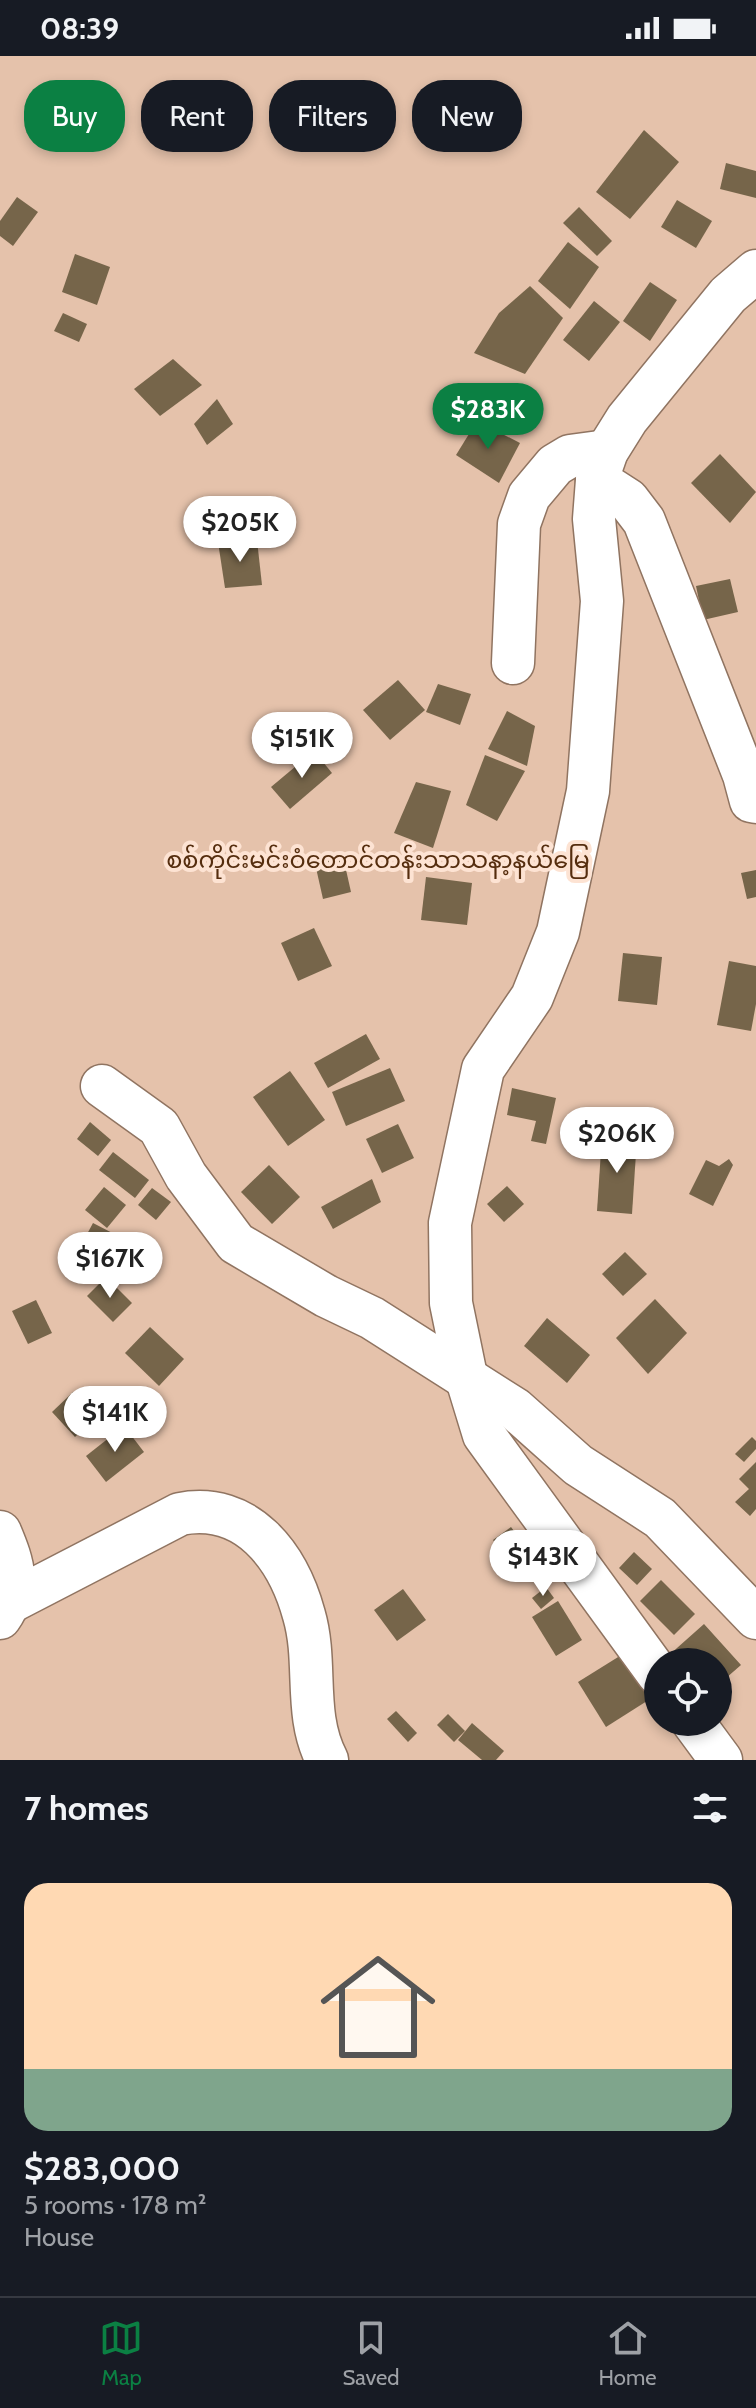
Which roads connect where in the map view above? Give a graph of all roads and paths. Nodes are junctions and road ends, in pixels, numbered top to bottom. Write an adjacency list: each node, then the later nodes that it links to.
1 (756, 271): 2 (street)
2 (602, 466): 3 (street); 4 (street); 6 (street)
3 (513, 663)
4 (756, 802)
5 (102, 1086): 6 (street)
6 (466, 1376): 9 (street); 10 (street)
7 (0, 1532): 8 (street)
8 (6, 1610): 12 (street)
9 (756, 1618)
10 (644, 1655)
11 (703, 1736): 13 (street)
12 (327, 1760)
13 (721, 1760)

